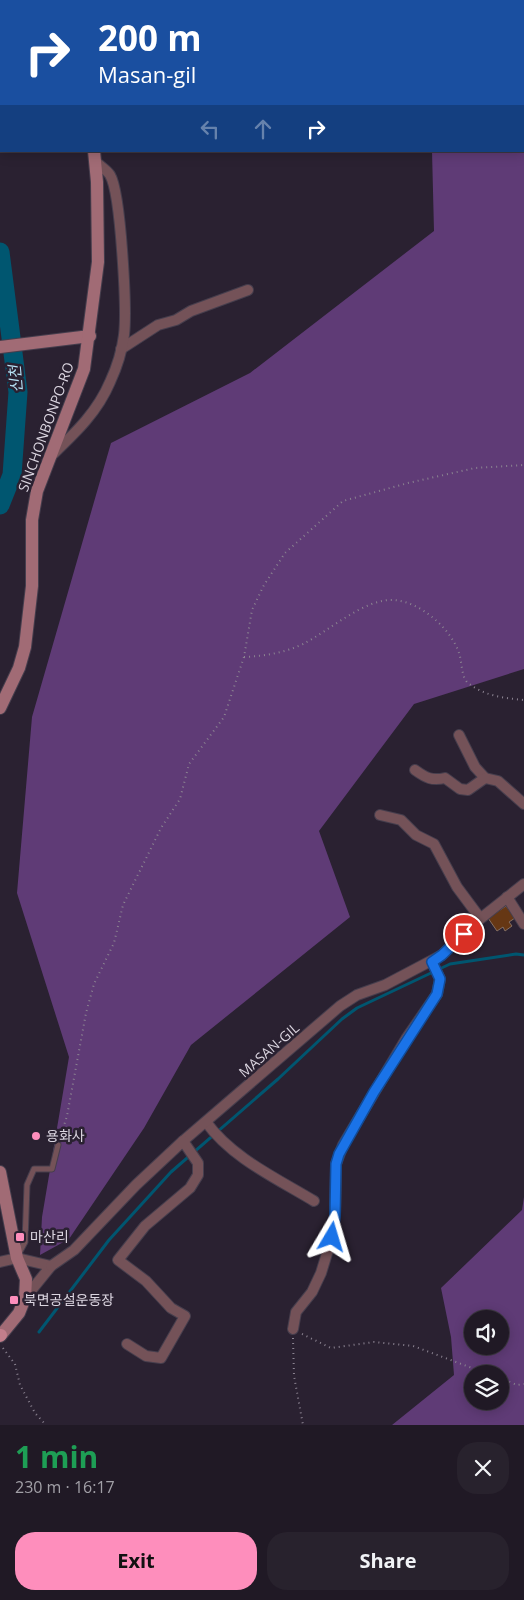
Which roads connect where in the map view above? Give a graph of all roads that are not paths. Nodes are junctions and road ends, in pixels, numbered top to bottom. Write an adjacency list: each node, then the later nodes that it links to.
1 (95, 157): 3 (main road, SINCHONBONPO-RO); 5 (street)
2 (248, 290): 5 (street)
3 (90, 336): 4 (main road); 6 (main road, SINCHONBONPO-RO)
4 (0, 347)
5 (121, 349): 6 (street)
6 (50, 457): 7 (main road, SINCHONBONPO-RO)
7 (0, 708)
8 (459, 735): 10 (street)
9 (415, 770): 10 (street)
10 (486, 778): 11 (street)
11 (524, 804)
12 (380, 815): 15 (street)
13 (524, 884): 14 (street, MASAN-GIL)
14 (507, 897): 15 (street, MASAN-GIL); 16 (street)
15 (480, 918): 17 (street, MASAN-GIL)
16 (524, 924)
17 (433, 965): 18 (street, MASAN-GIL); 27 (street)
18 (208, 1126): 20 (street, MASAN-GIL); 22 (street)
19 (58, 1145): 23 (lane)
20 (186, 1145): 25 (street, MASAN-GIL); 29 (street)
21 (0, 1172): 23 (main road)
22 (314, 1201)
23 (17, 1258): 24 (street); 25 (street); 26 (main road)
24 (0, 1262)
25 (51, 1266): 26 (street, MASAN-GIL)
26 (25, 1298): 28 (main road)
27 (293, 1329)
28 (0, 1338)
29 (127, 1344)

